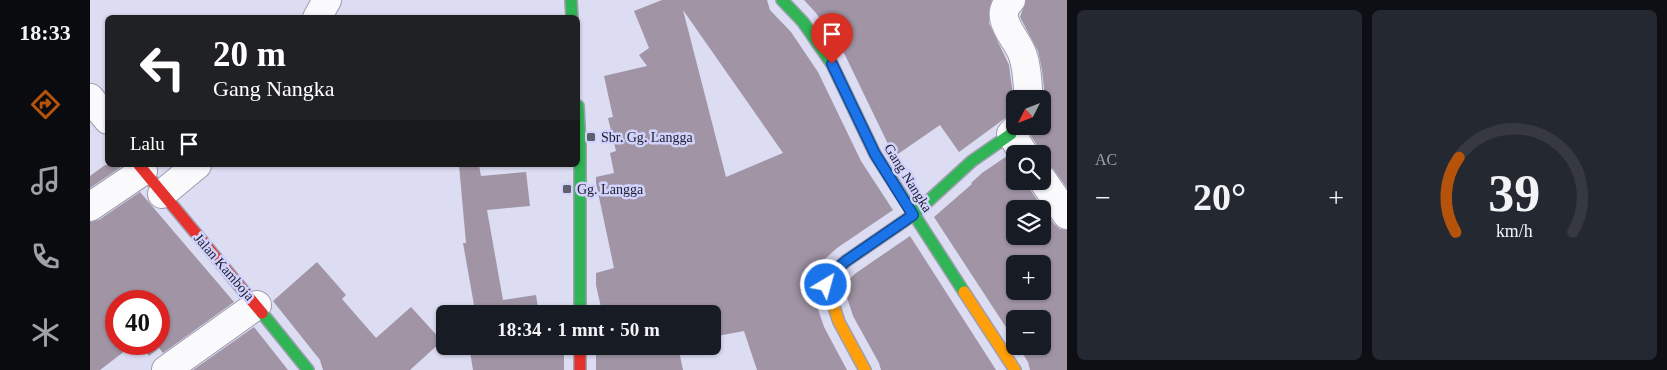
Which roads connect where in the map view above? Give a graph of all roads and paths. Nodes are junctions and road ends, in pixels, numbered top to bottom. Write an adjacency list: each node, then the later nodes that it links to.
1 (327, 0): 5 (street)
2 (571, 0): 6 (street)
3 (782, 0): 19 (street, Gang Nangka)
4 (1011, 0): 7 (street)
5 (319, 15)
6 (572, 15)
7 (1028, 90)
8 (90, 98): 9 (street)
9 (105, 116)
10 (1018, 138): 19 (street)
11 (580, 146): 14 (street)
12 (195, 167): 17 (street)
13 (580, 167): 22 (street)
14 (580, 167)
15 (141, 168): 17 (street, Jalan Kamboja); 18 (street)
16 (1049, 190): 20 (street)
17 (162, 194): 21 (street, Jalan Kamboja)
18 (90, 207)
19 (913, 215): 27 (street); 28 (street, Gang Nangka)
20 (1067, 215)
21 (257, 305): 24 (street); 25 (street, Jalan Kamboja)
22 (580, 305)
23 (580, 355): 26 (street)
24 (166, 370)
25 (308, 370)
26 (580, 370)
27 (864, 370)
28 (1015, 370)

